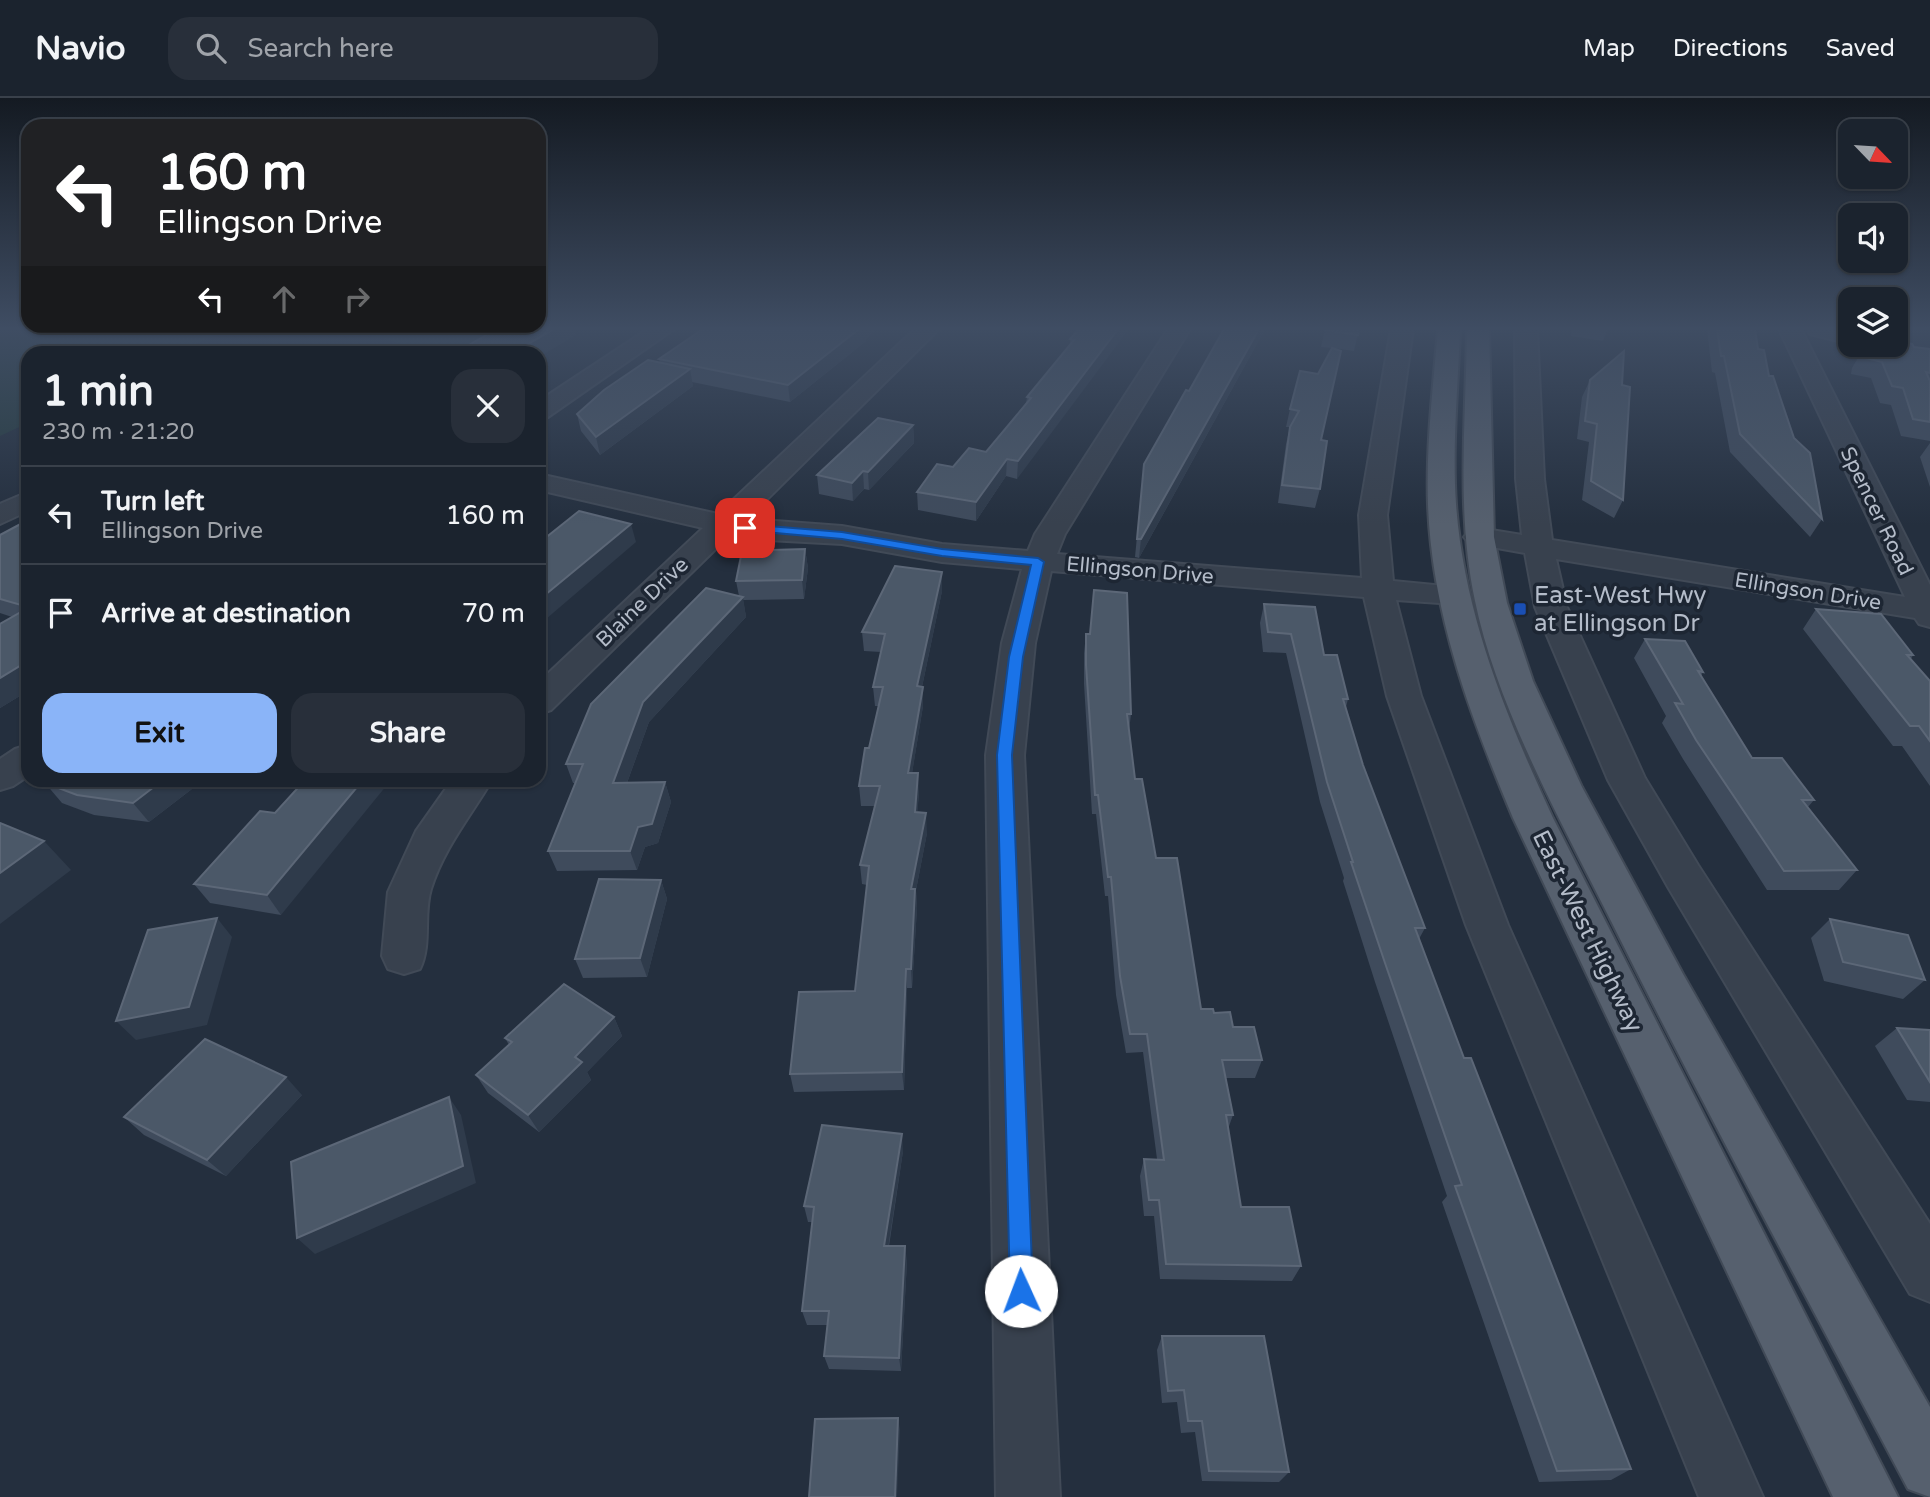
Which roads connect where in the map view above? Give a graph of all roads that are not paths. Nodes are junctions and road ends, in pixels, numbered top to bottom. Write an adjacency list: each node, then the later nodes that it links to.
1 (565, 394): 9 (street)
2 (859, 394): 13 (street, Blaine Drive)
3 (1138, 394): 16 (street)
4 (1392, 394): 17 (street)
5 (1446, 394): 18 (main road, East-West Highway)
6 (1478, 394): 14 (main road, East-West Highway)
7 (1528, 394): 15 (street)
8 (1822, 394): 19 (street, Spencer Road)
9 (546, 407)
10 (546, 484): 13 (street, Ellingson Drive)
11 (21, 504): 12 (street)
12 (0, 515)
13 (722, 524): 16 (street, Ellingson Drive); 20 (street, Blaine Drive)
14 (1479, 537): 15 (street, Ellingson Drive); 26 (main road, East-West Highway)
15 (1538, 546): 19 (street, Ellingson Drive); 25 (street)
16 (1038, 562): 17 (street, Ellingson Drive); 27 (street)
17 (1378, 589): 18 (street, Ellingson Drive); 28 (street)
18 (1454, 595): 29 (main road, East-West Highway)
19 (1929, 613)
20 (546, 695)
21 (21, 763): 22 (street)
22 (0, 777)
23 (468, 787): 24 (street)
24 (404, 956)
25 (1930, 1274)
26 (1930, 1467)
27 (1028, 1497)
28 (1731, 1497)
29 (1866, 1497)

